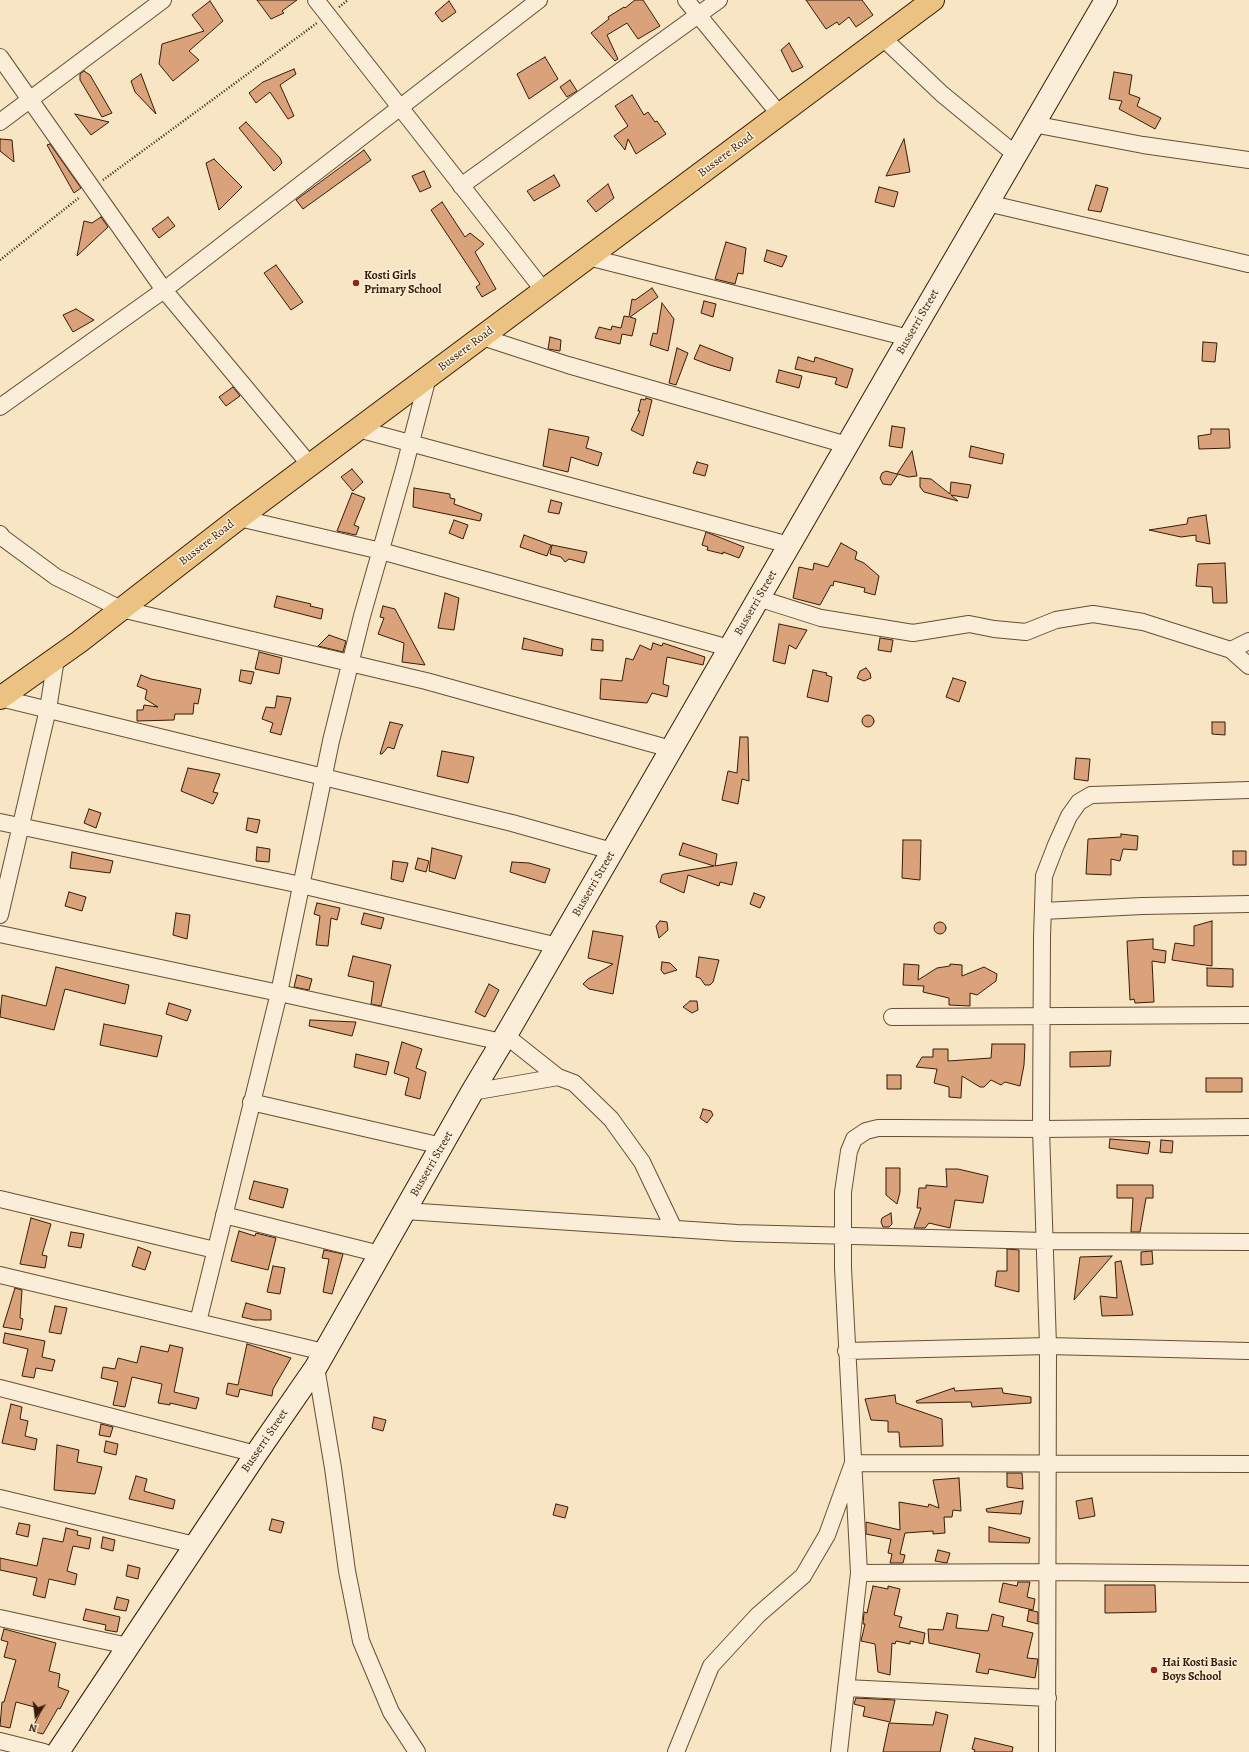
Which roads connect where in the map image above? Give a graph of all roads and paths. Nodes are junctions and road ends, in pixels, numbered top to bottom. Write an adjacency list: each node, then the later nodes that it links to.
1 (163, 0): 13 (street)
2 (316, 0): 9 (street)
3 (348, 0): 9 (path)
4 (539, 0): 14 (street)
5 (686, 0): 10 (street)
6 (719, 0): 10 (street)
7 (933, 0): 11 (main road, Bussere Road)
8 (1106, 0): 17 (main road, Busserri Street)
9 (328, 15): 14 (street); 21 (path)
10 (699, 16): 15 (street); 20 (street)
11 (883, 38): 15 (main road, Bussere Road); 18 (street)
12 (0, 58): 13 (street)
13 (30, 99): 16 (street); 21 (street)
14 (400, 108): 20 (street); 26 (street)
15 (780, 115): 23 (main road, Bussere Road)
16 (0, 122)
17 (1033, 124): 18 (main road, Busserri Street); 19 (street)
18 (1015, 154): 22 (main road, Busserri Street)
19 (1249, 160)
20 (461, 186): 27 (street)
21 (93, 187): 24 (path); 26 (street)
22 (987, 203): 25 (street); 29 (main road, Busserri Street)
23 (588, 257): 27 (main road, Bussere Road); 29 (street)
24 (0, 260)
25 (1248, 264)
26 (164, 290): 31 (street); 35 (street)
27 (544, 291): 28 (main road, Bussere Road)
28 (482, 337): 30 (main road, Bussere Road); 34 (street)
29 (909, 338): 34 (main road, Busserri Street)
30 (428, 377): 32 (main road, Bussere Road); 33 (street)
31 (0, 407)
32 (358, 429): 33 (street); 35 (main road, Bussere Road)
33 (411, 443): 38 (street); 39 (street)
34 (847, 445): 38 (main road, Busserri Street)
35 (310, 465): 36 (main road, Bussere Road)
36 (239, 518): 39 (street); 41 (main road, Bussere Road)
37 (1, 538): 41 (street)
38 (789, 545): 40 (main road, Busserri Street)
39 (381, 551): 43 (street); 46 (street)
40 (758, 598): 43 (main road, Busserri Street); 44 (street)
41 (121, 609): 45 (main road, Bussere Road); 46 (street)
42 (1249, 641): 44 (street)
43 (730, 648): 50 (main road, Busserri Street)
44 (1231, 650): 47 (street)
45 (56, 659): 48 (main road, Bussere Road); 49 (street)
46 (351, 664): 50 (street); 51 (street)
47 (1249, 666)
48 (0, 698): 49 (street)
49 (48, 709): 51 (street); 54 (street)
50 (671, 749): 55 (main road, Busserri Street)
51 (324, 776): 55 (street); 56 (street)
52 (1249, 790): 58 (street)
53 (0, 822): 54 (street)
54 (20, 826): 56 (street); 59 (street)
55 (612, 851): 61 (main road, Busserri Street)
56 (301, 885): 61 (street); 62 (street)
57 (1249, 904): 58 (street)
58 (1043, 911): 64 (street)
59 (0, 915)
60 (0, 934): 62 (street)
61 (558, 946): 66 (main road, Busserri Street)
62 (279, 993): 66 (street); 69 (street)
63 (1249, 1015): 64 (street)
64 (1042, 1016): 65 (street); 71 (street)
65 (892, 1017)
66 (504, 1039): 67 (street); 68 (main road, Busserri Street)
67 (558, 1077): 68 (street); 76 (street)
68 (472, 1092): 72 (main road, Busserri Street)
69 (251, 1102): 72 (street); 75 (street)
70 (1249, 1127): 71 (street)
71 (1041, 1129): 77 (street); 78 (street)
72 (442, 1146): 74 (main road, Busserri Street)
73 (0, 1199): 80 (street)
74 (405, 1211): 76 (street); 81 (main road, Busserri Street)
75 (224, 1215): 80 (street); 81 (street)
76 (674, 1229): 77 (street)
77 (843, 1236): 78 (street); 85 (street)
78 (1046, 1242): 79 (street); 84 (street)
79 (1249, 1242)
80 (215, 1250): 83 (street)
81 (380, 1254): 87 (main road, Busserri Street)
82 (0, 1275): 83 (street)
83 (198, 1322): 87 (street)
84 (1048, 1346): 85 (street); 86 (street); 91 (street)
85 (846, 1351): 90 (street)
86 (1249, 1351)
87 (320, 1359): 89 (main road, Busserri Street); 105 (street)
88 (0, 1388): 89 (street)
89 (256, 1454): 94 (main road, Busserri Street)
90 (853, 1463): 91 (street); 96 (street); 106 (street)
91 (1048, 1463): 92 (street); 95 (street)
92 (1249, 1464)
93 (0, 1498): 94 (street)
94 (195, 1545): 99 (main road, Busserri Street)
95 (1048, 1572): 96 (street); 97 (street); 101 (street)
96 (859, 1573): 100 (street)
97 (1249, 1574)
98 (0, 1618): 99 (street)
99 (128, 1646): 104 (main road, Busserri Street)
100 (846, 1688): 101 (street); 107 (street)
101 (1048, 1698): 108 (street)
102 (0, 1741): 103 (street)
103 (44, 1752)
104 (58, 1752)
105 (417, 1752)
106 (676, 1752)
107 (840, 1752)
108 (1047, 1752)

